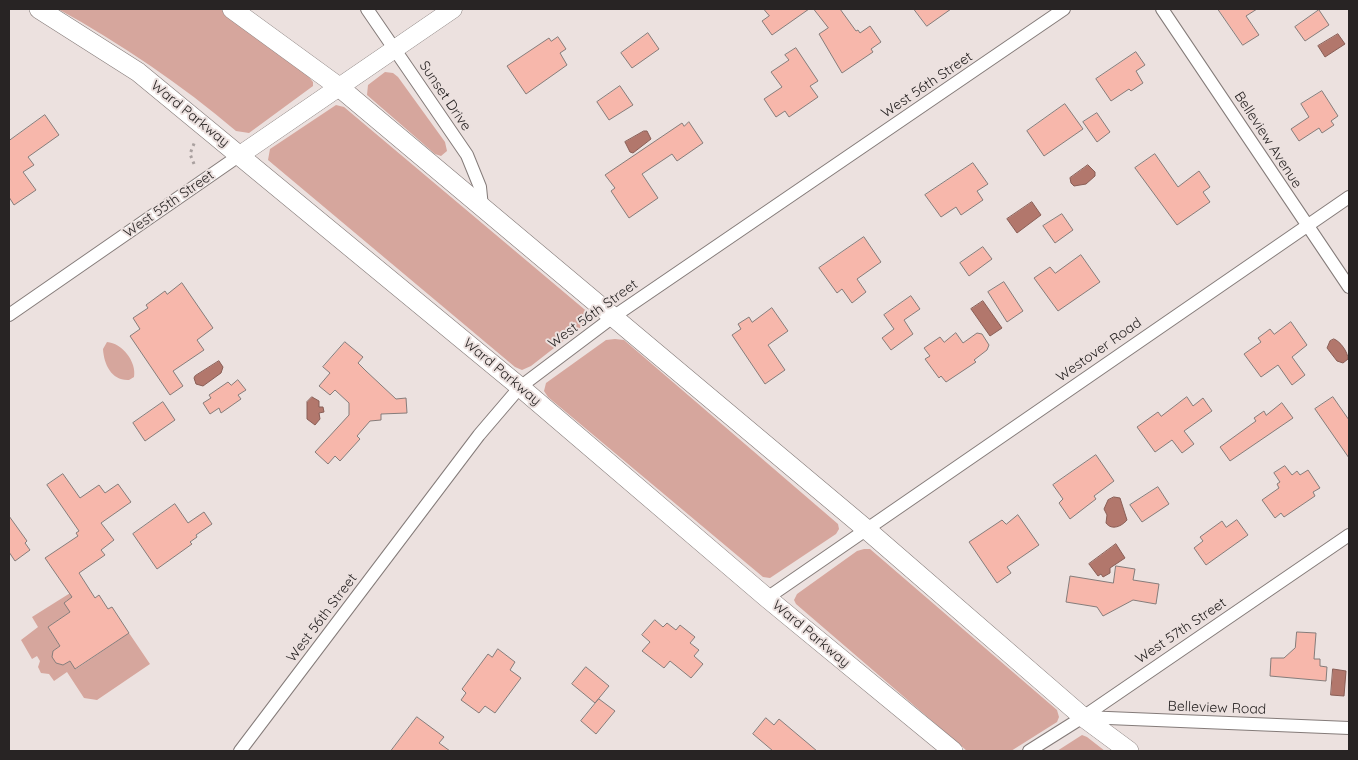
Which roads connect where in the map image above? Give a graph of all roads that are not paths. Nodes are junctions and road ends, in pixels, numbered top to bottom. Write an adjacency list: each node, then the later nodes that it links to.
1 (39, 9): 9 (main road, Ward Parkway)
2 (232, 9): 8 (main road)
3 (367, 9): 7 (street, Sunset Drive)
4 (453, 9): 7 (main road, West 55th Street)
5 (1064, 9): 15 (street, West 56th Street)
6 (1162, 9): 12 (street, Belleview Avenue)
7 (395, 49): 8 (main road, West 55th Street); 11 (street, Sunset Drive)
8 (339, 87): 9 (main road, West 55th Street); 11 (main road)
9 (240, 155): 14 (street, West 55th Street); 16 (main road, Ward Parkway)
10 (1349, 196): 12 (street, Westover Road)
11 (482, 207): 15 (main road)
12 (1307, 226): 13 (street, Belleview Avenue); 17 (street, Westover Road)
13 (1349, 287)
14 (9, 315)
15 (613, 317): 16 (street, West 56th Street); 17 (main road)
16 (520, 387): 19 (main road, Ward Parkway); 22 (street, West 56th Street)
17 (866, 529): 19 (street, Westover Road); 20 (main road)
18 (1349, 534): 20 (street, West 57th Street)
19 (767, 598): 23 (main road, Ward Parkway)
20 (1083, 717): 21 (street, Belleview Road); 24 (street, West 57th Street); 25 (main road)
21 (1349, 728)
22 (240, 751)
23 (953, 751)
24 (1029, 751)
25 (1128, 751)

